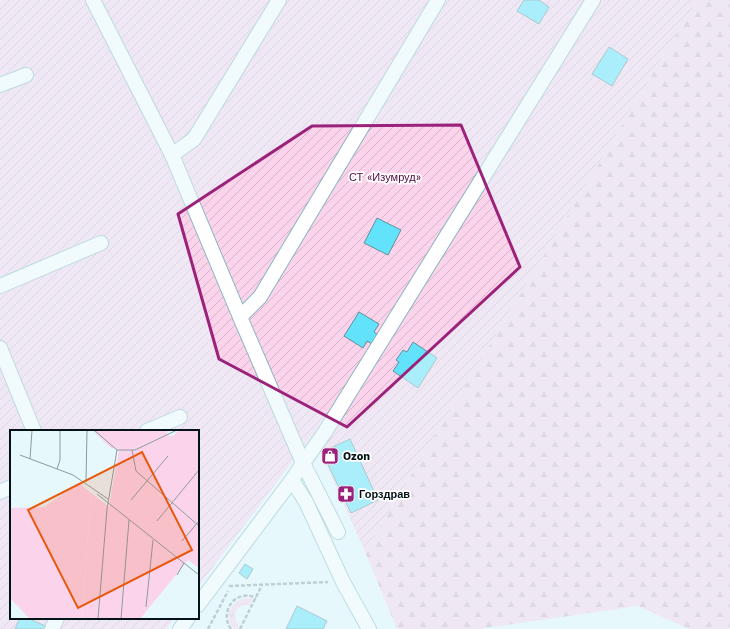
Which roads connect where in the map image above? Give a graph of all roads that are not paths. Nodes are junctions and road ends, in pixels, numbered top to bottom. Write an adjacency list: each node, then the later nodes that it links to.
1 (93, 0): 7 (street)
2 (279, 0): 7 (street)
3 (438, 0): 10 (street)
4 (592, 0): 15 (street)
5 (26, 75): 6 (street)
6 (0, 85)
7 (172, 155): 10 (street)
8 (102, 243): 9 (street)
9 (0, 286)
10 (240, 317): 15 (street)
11 (0, 348): 13 (street)
12 (180, 417): 14 (street)
13 (34, 430)
14 (149, 430)
15 (303, 463): 16 (street); 19 (street)
16 (292, 480): 20 (street); 24 (street)
17 (10, 487): 18 (street)
18 (0, 492)
19 (338, 532)
20 (199, 604)
21 (57, 619): 25 (street)
22 (64, 619): 26 (street)
23 (187, 619): 27 (street)
24 (364, 627)
25 (52, 629)
26 (60, 629)
27 (180, 629)

